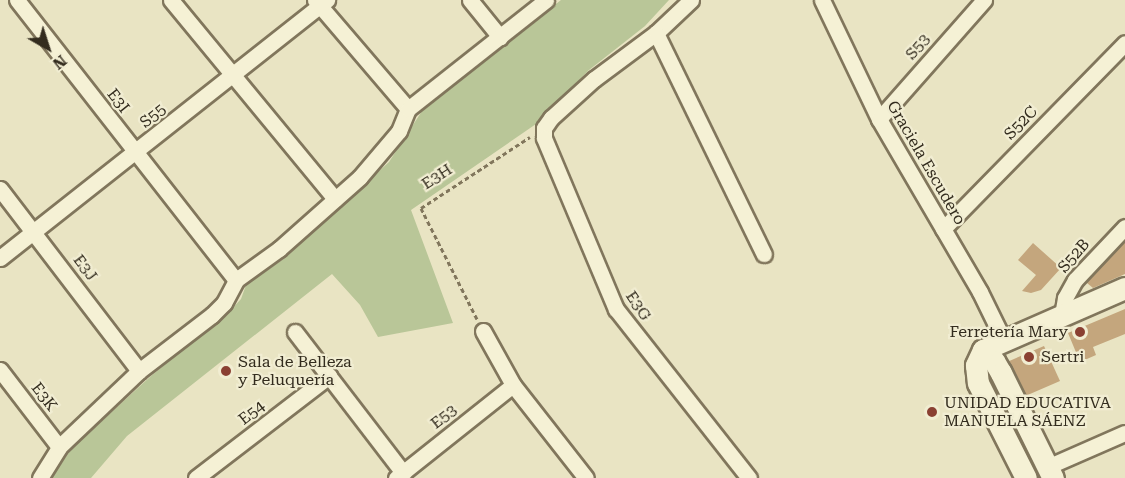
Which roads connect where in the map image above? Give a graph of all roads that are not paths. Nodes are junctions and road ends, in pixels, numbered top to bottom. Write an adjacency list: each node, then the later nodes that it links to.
1 (17, 0): 15 (street, E3I)
2 (171, 0): 12 (street)
3 (470, 0): 10 (street)
4 (546, 0): 10 (street)
5 (691, 0): 9 (street)
6 (822, 0): 14 (street, Graciela Escudero)
7 (984, 0): 14 (street, S53)
8 (321, 2): 12 (street, S55); 13 (street)
9 (656, 33): 21 (street); 41 (street, E3G)
10 (500, 37): 13 (street)
11 (1125, 43): 19 (street, S52C)
12 (231, 75): 15 (street, S55); 17 (street)
13 (408, 109): 17 (street)
14 (879, 119): 19 (street, Graciela Escudero)
15 (136, 152): 20 (street, S55); 23 (street, E3I)
16 (0, 189): 20 (street, E3J)
17 (335, 199): 23 (street)
18 (1125, 227): 25 (street, S52B)
19 (943, 229): 28 (street, Graciela Escudero)
20 (34, 231): 22 (street, S55); 31 (street, E3J)
21 (764, 254)
22 (0, 258)
23 (236, 280): 31 (street)
24 (1125, 288): 25 (main road)
25 (1062, 315): 28 (main road)
26 (295, 332): 32 (street)
27 (483, 332): 33 (street)
28 (1004, 341): 29 (main road)
29 (983, 350): 36 (main road); 42 (main road)
30 (0, 370): 35 (street, E3K)
31 (140, 371): 35 (street)
32 (329, 376): 37 (street); 39 (street, E54)
33 (513, 385): 37 (street, E53); 40 (street)
34 (1125, 433): 36 (street)
35 (59, 447): 38 (street)
36 (1050, 472)
37 (400, 475)
38 (40, 478)
39 (196, 478)
40 (586, 478)
41 (749, 478)
42 (1026, 478)

